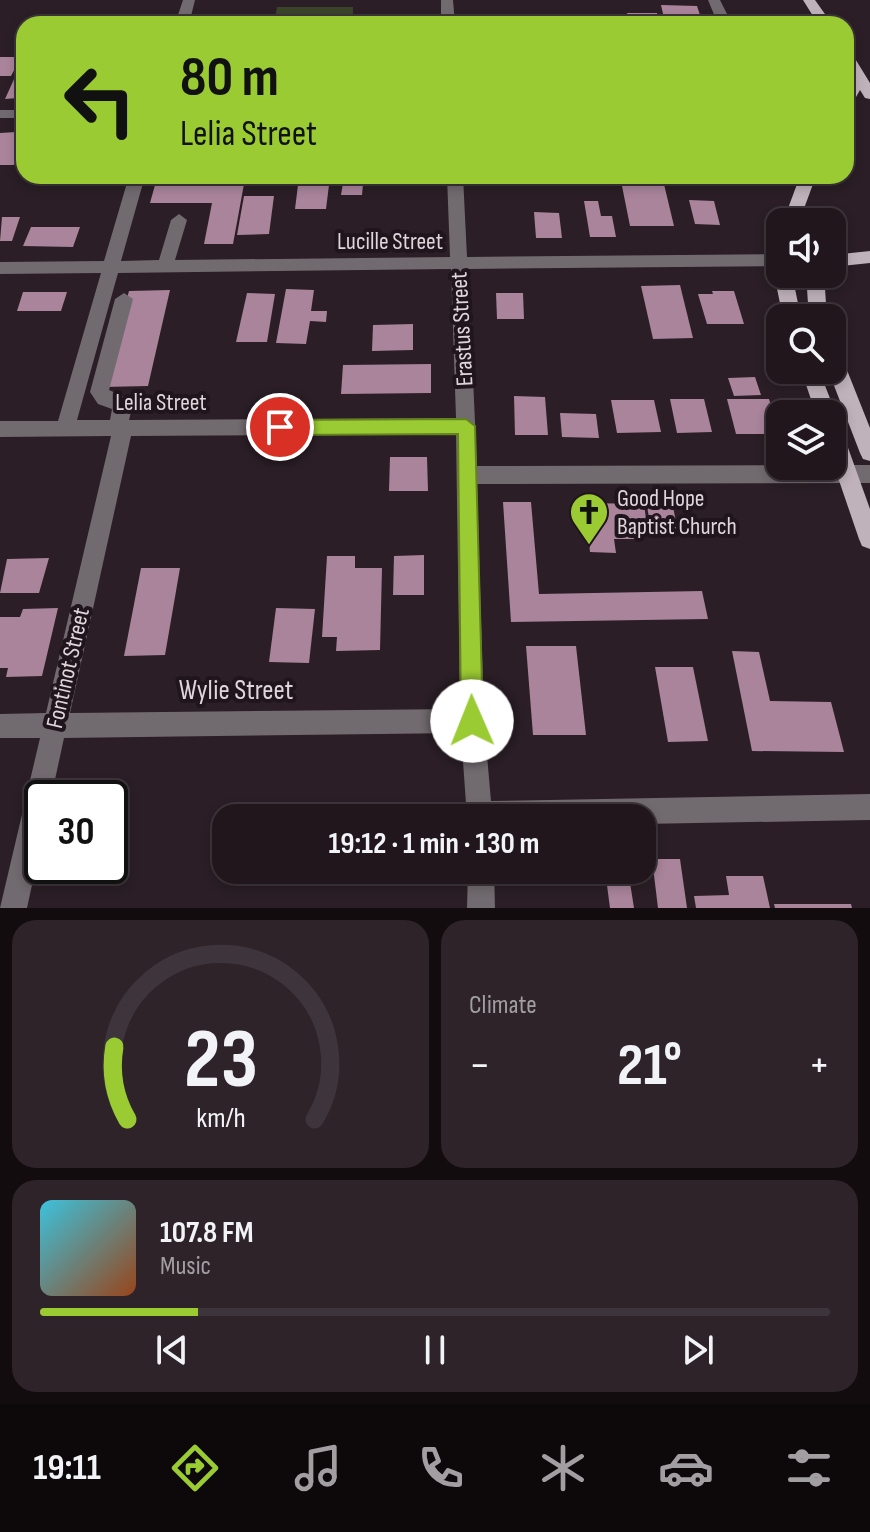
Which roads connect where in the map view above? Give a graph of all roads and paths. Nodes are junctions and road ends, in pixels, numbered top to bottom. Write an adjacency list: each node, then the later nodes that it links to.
1 (865, 77): 2 (main road)
2 (870, 95)
3 (135, 184): 14 (street)
4 (455, 184): 11 (street, Erastus Street)
5 (805, 184): 6 (main road)
6 (796, 208)
7 (179, 220): 12 (street)
8 (870, 257): 10 (main road)
9 (766, 260): 11 (street, Lucille Street)
10 (846, 260)
11 (459, 265): 12 (street, Lucille Street); 21 (street, Erastus Street)
12 (165, 267): 14 (street, Lucille Street)
13 (0, 268): 14 (street, Lucille Street)
14 (110, 268): 15 (street)
15 (97, 316): 16 (street); 17 (street)
16 (110, 348): 17 (street); 20 (street)
17 (87, 349): 19 (street)
18 (843, 384): 25 (main road)
19 (77, 385): 20 (street); 24 (street)
20 (99, 385): 22 (street)
21 (466, 426): 22 (street, Lelia Street); 29 (street, Erastus Street)
22 (121, 428): 24 (street, Lelia Street); 32 (street, Fontinot Street)
23 (0, 429): 24 (street, Lelia Street)
24 (65, 429)
25 (870, 453)
26 (846, 471): 27 (main road)
27 (847, 474): 28 (street); 29 (street); 30 (main road)
28 (870, 474)
29 (468, 475): 31 (street, Erastus Street)
30 (870, 539)
31 (472, 721): 32 (street, Wylie Street); 34 (street, Erastus Street)
32 (55, 724): 33 (street, Wylie Street); 38 (street, Fontinot Street)
33 (0, 726)
34 (479, 804)
35 (870, 807): 36 (street)
36 (656, 812)
37 (481, 884): 39 (street)
38 (13, 908)
39 (481, 908)

